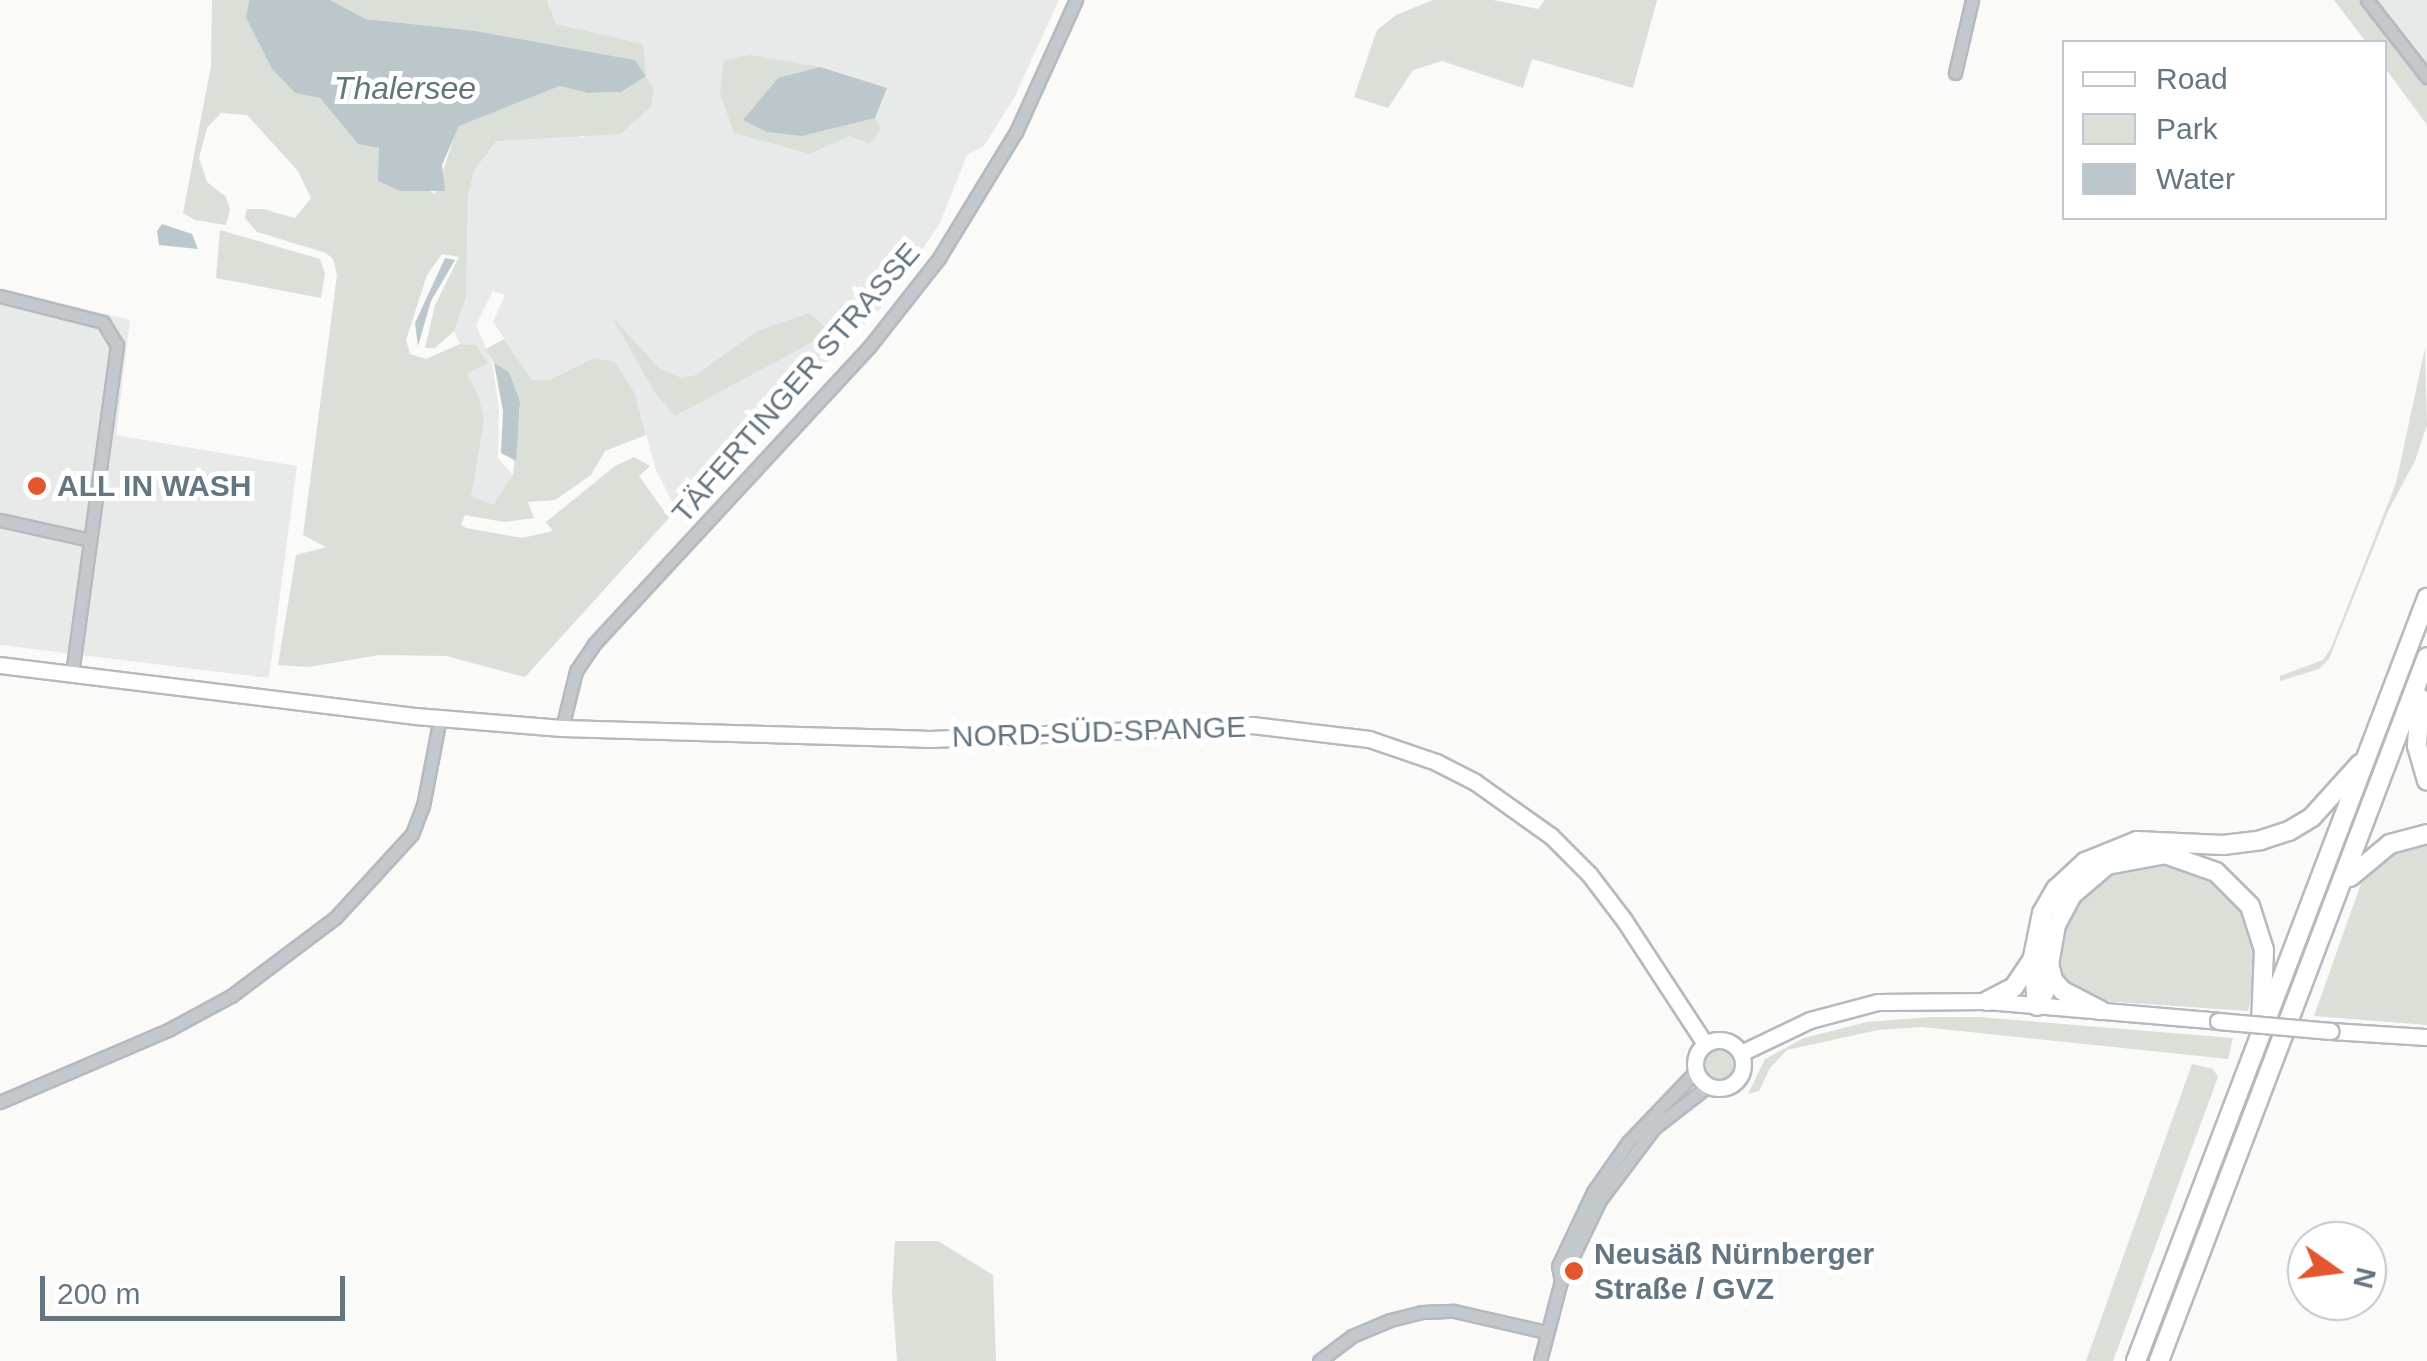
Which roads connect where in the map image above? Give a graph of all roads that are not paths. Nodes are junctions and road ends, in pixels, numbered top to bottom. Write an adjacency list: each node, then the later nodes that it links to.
1 (1076, 0): 14 (street, TÄFERTINGER STRASSE)
2 (1972, 0): 4 (street)
3 (2367, 0): 5 (street)
4 (1955, 73)
5 (2427, 78)
6 (0, 296): 8 (street)
7 (0, 520): 8 (street)
8 (90, 540): 12 (street)
9 (2427, 598): 15 (highway)
10 (2426, 661): 16 (highway); 18 (highway)
11 (0, 665): 12 (main road, NORD-SÜD-SPANGE)
12 (72, 673): 13 (main road, NORD-SÜD-SPANGE)
13 (440, 718): 14 (main road, NORD-SÜD-SPANGE); 29 (street)
14 (562, 728): 25 (main road, NORD-SÜD-SPANGE)
15 (2366, 756): 19 (highway); 24 (highway)
16 (2427, 780)
17 (2427, 834): 18 (highway)
18 (2346, 881): 35 (highway)
19 (2041, 959): 20 (highway); 21 (highway); 22 (highway); 24 (highway)
20 (1987, 1002): 21 (main road); 26 (main road)
21 (2037, 1006): 22 (main road)
22 (2100, 1010): 23 (main road, bridge)
23 (2427, 1037)
24 (2260, 1043): 34 (highway)
25 (1705, 1044): 26 (main road); 27 (main road)
26 (1741, 1053): 28 (main road)
27 (1696, 1071): 28 (main road); 30 (street)
28 (1708, 1086): 30 (street)
29 (0, 1102)
30 (1621, 1160): 31 (street)
31 (1546, 1332): 32 (street); 33 (street)
32 (1319, 1361)
33 (1540, 1361)
34 (2136, 1361)
35 (2159, 1361)

